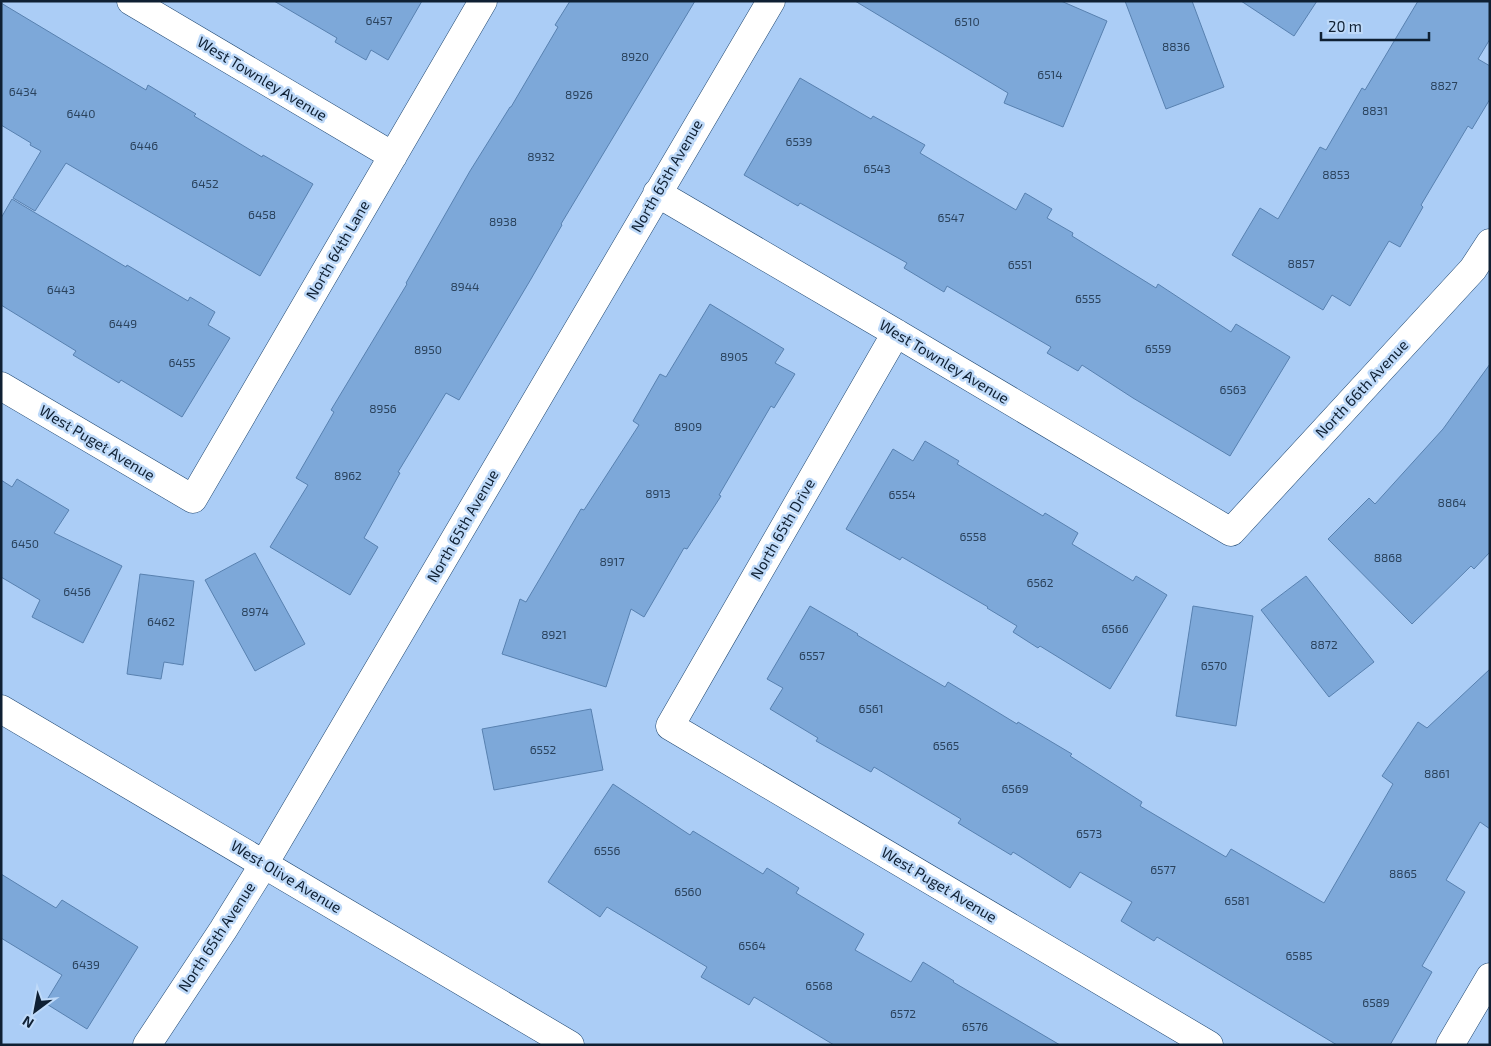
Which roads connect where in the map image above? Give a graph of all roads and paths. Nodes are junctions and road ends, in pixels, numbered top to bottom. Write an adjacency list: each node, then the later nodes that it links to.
1 (131, 1): 4 (street, West Townley Avenue)
2 (484, 1): 4 (street, North 64th Lane)
3 (771, 1): 5 (street, North 65th Avenue)
4 (393, 156): 9 (street, North 64th Lane)
5 (657, 194): 7 (street, West Townley Avenue); 13 (street, North 65th Avenue)
6 (1490, 243): 10 (street, North 66th Avenue)
7 (896, 333): 10 (street, West Townley Avenue); 12 (street, North 65th Drive)
8 (1, 386): 9 (street, West Puget Avenue)
9 (193, 500)
10 (1231, 532)
11 (1, 709): 13 (street, West Olive Avenue)
12 (670, 726): 17 (street, West Puget Avenue)
13 (264, 864): 15 (street, North 65th Avenue); 16 (street, West Olive Avenue)
14 (1490, 977): 18 (street)
15 (147, 1045)
16 (570, 1045)
17 (1209, 1045)
18 (1450, 1045)

